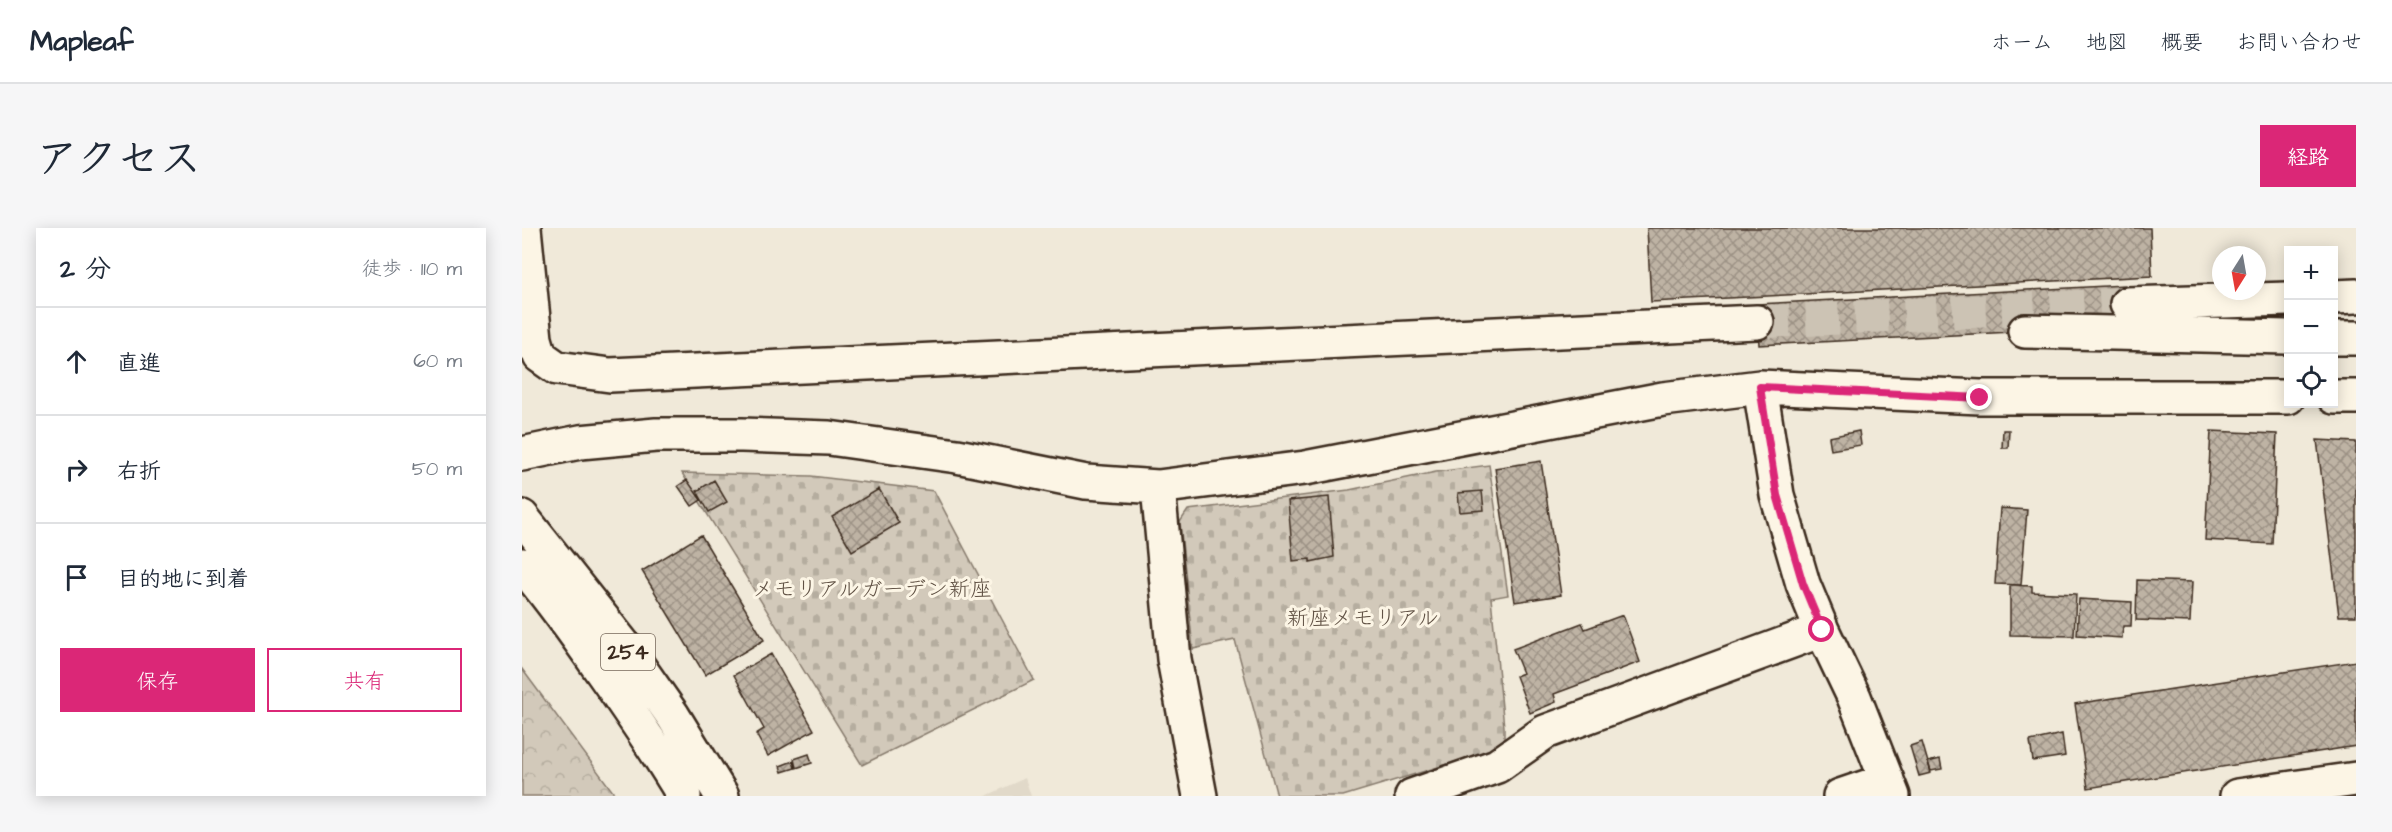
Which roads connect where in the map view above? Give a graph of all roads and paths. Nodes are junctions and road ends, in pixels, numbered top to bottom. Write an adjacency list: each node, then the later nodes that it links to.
1 (524, 228): 11 (main road)
2 (2356, 296): 3 (main road)
3 (2338, 297)
4 (2284, 299): 5 (main road)
5 (2127, 304)
6 (1757, 322): 11 (main road)
7 (2025, 332): 8 (main road)
8 (2284, 337)
9 (2338, 338): 10 (main road)
10 (2356, 338)
11 (529, 341)
12 (1760, 387): 13 (main road); 17 (main road); 20 (main road)
13 (2284, 397)
14 (2338, 397): 15 (main road)
15 (2356, 397)
16 (522, 454): 17 (main road)
17 (1158, 486): 25 (main road)
18 (522, 517): 24 (main road, 254)
19 (522, 565): 23 (main road, 254)
20 (1822, 630): 22 (main road); 26 (main road)
21 (2356, 779): 28 (main road)
22 (1890, 788): 27 (main road)
23 (684, 796)
24 (722, 796)
25 (1200, 796)
26 (1412, 796)
27 (1840, 796)
28 (2237, 796)

